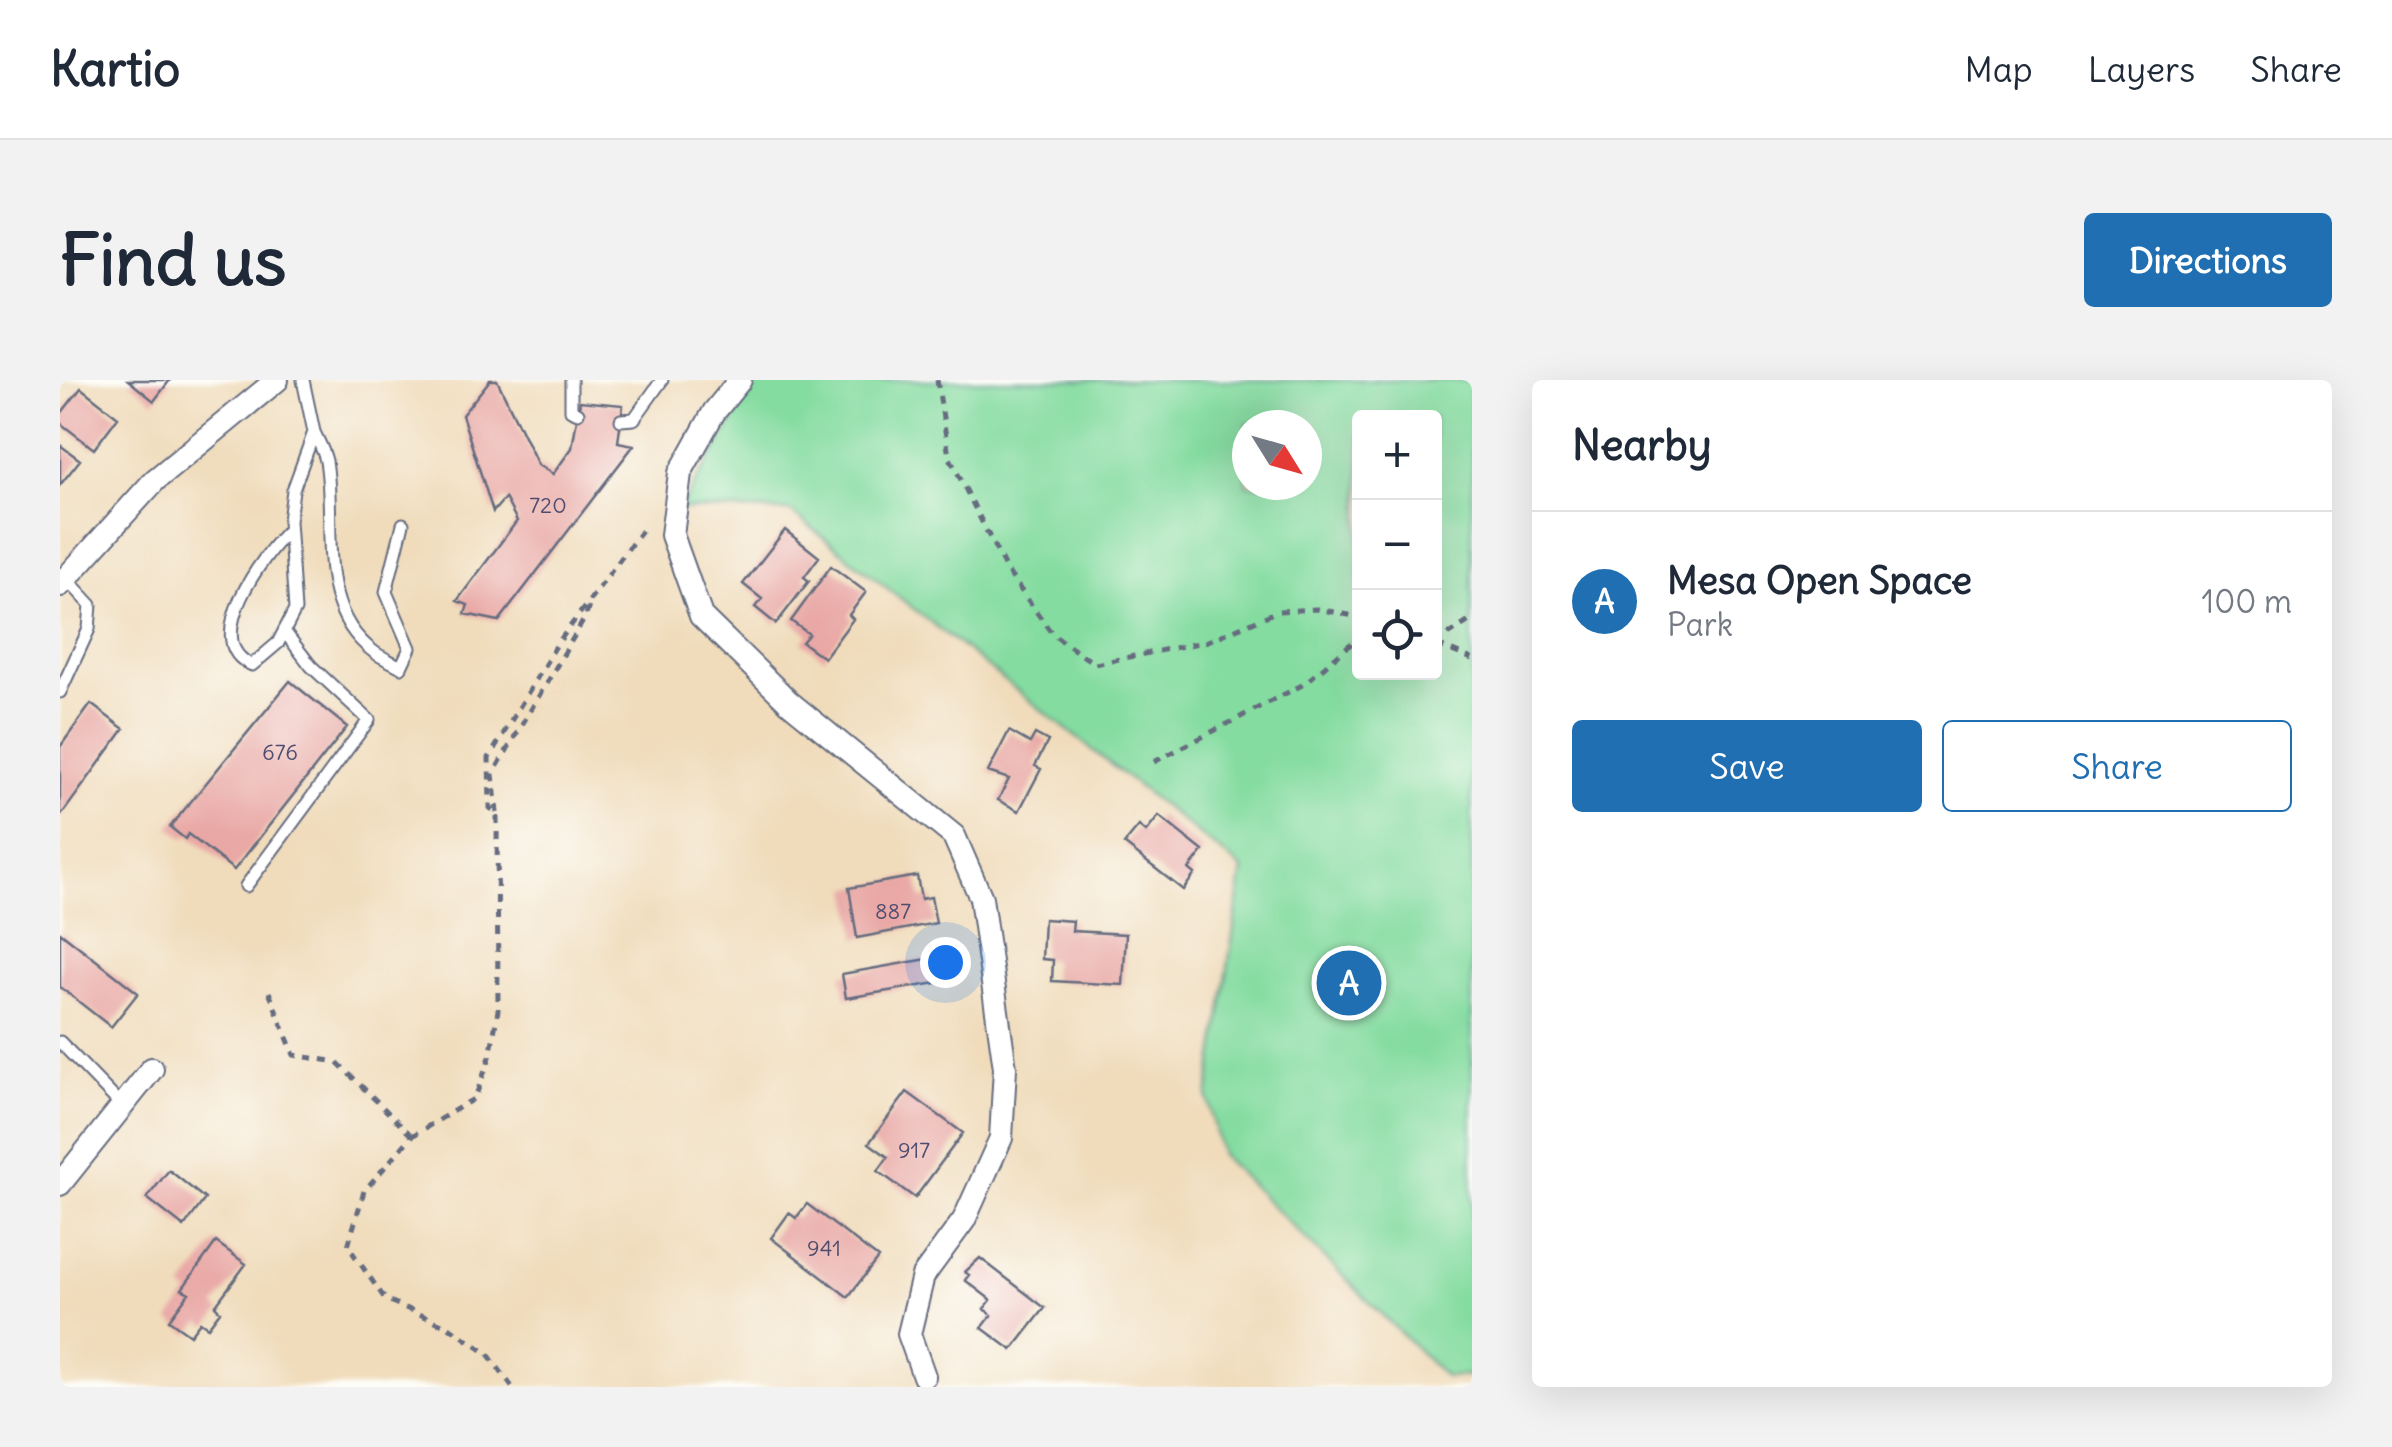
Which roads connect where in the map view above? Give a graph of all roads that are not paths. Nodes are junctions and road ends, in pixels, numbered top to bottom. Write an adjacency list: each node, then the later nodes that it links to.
1 (278, 380): 11 (street)
2 (303, 380): 8 (lane)
3 (570, 380): 6 (lane)
4 (662, 380): 7 (lane)
5 (740, 380): 19 (street)
6 (578, 413)
7 (621, 420)
8 (314, 432): 9 (lane); 10 (lane)
9 (402, 524)
10 (290, 530): 12 (lane); 12 (lane)
11 (63, 581): 13 (lane)
12 (284, 631): 14 (lane)
13 (60, 692)
14 (246, 886)
15 (60, 1042): 17 (lane)
16 (152, 1068): 17 (street)
17 (122, 1106): 18 (street)
18 (60, 1184)
19 (924, 1376)

